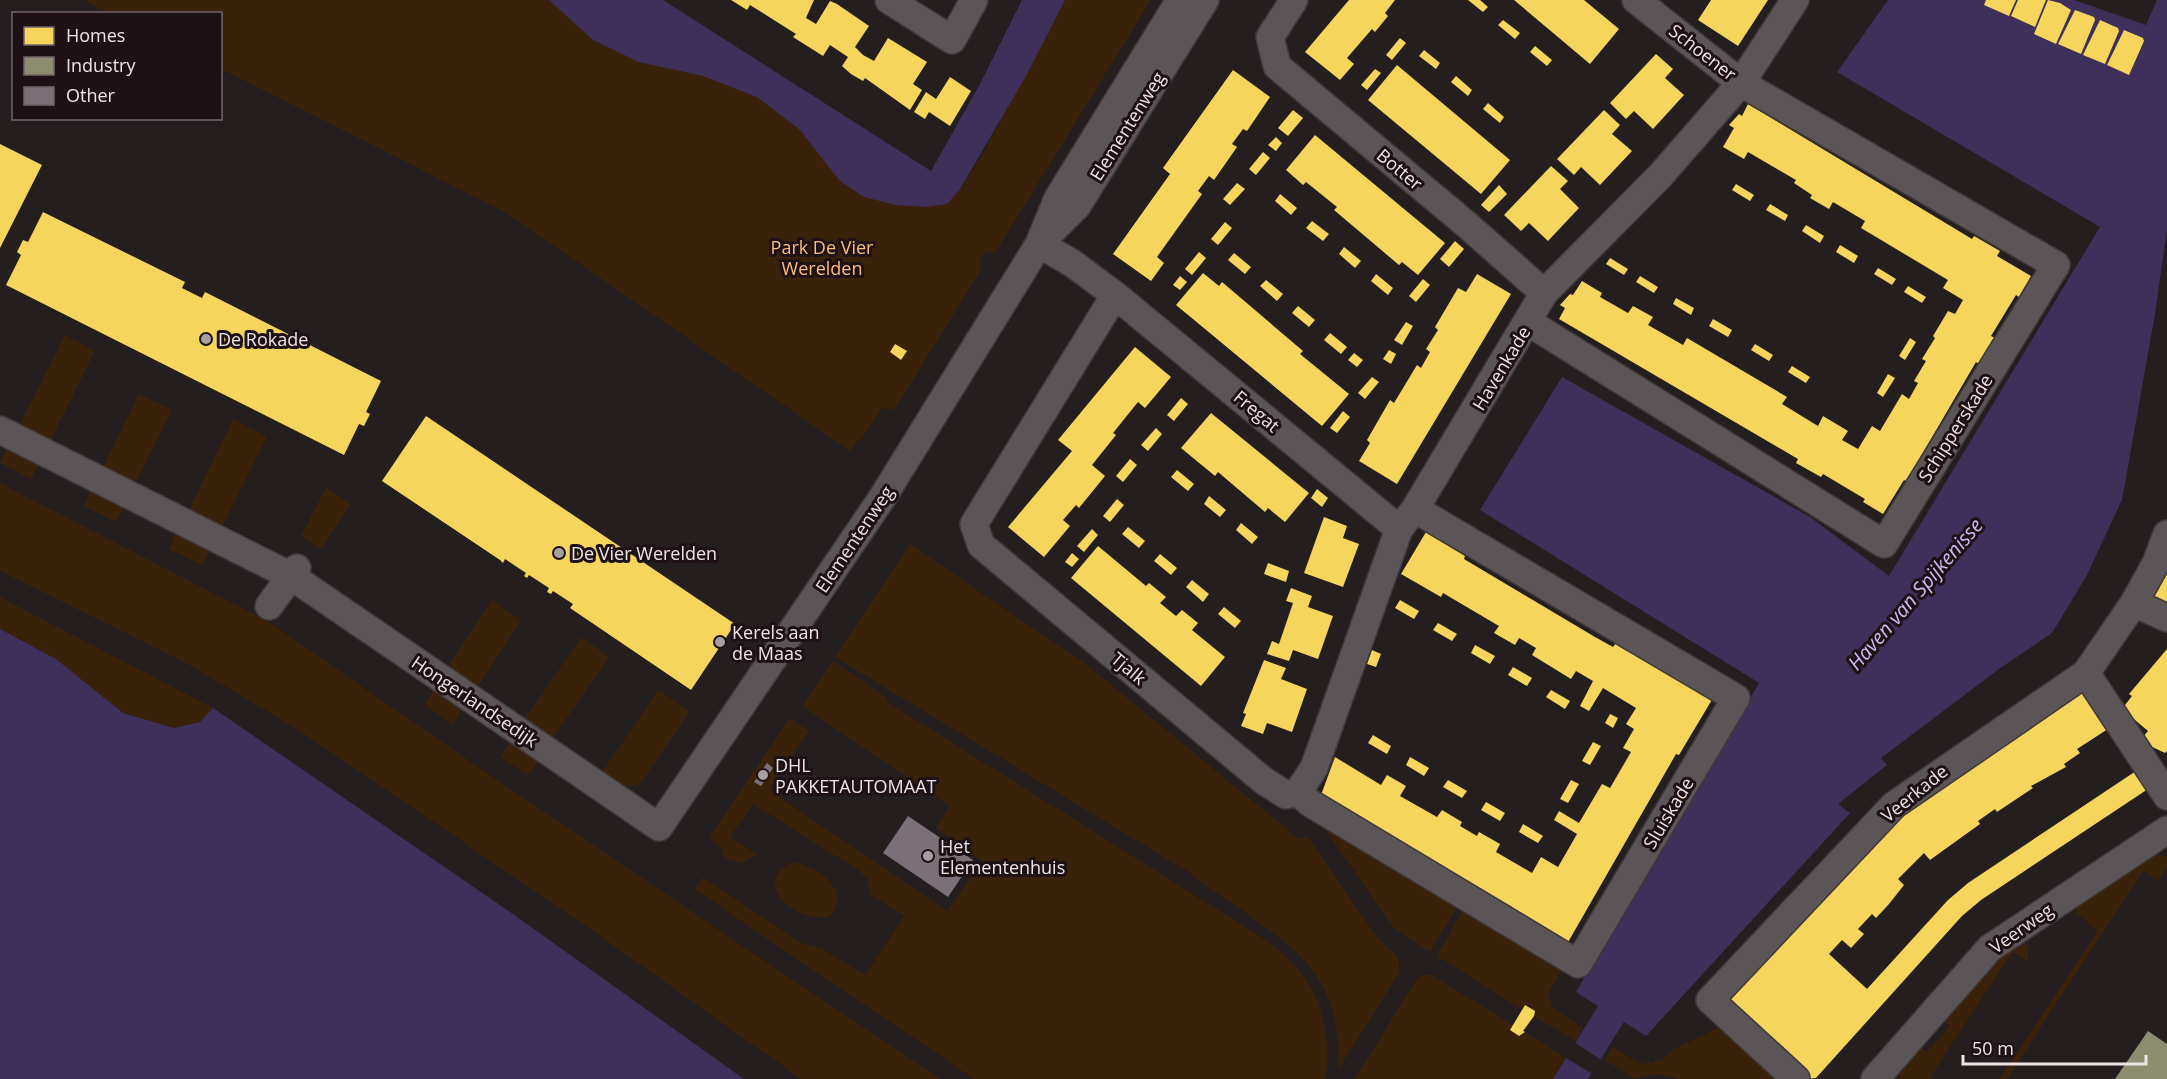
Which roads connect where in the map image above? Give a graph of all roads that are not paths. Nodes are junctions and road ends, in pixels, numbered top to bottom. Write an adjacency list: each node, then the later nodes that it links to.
1 (890, 0): 2 (street)
2 (974, 0)
3 (1180, 0): 9 (street, Elementenweg)
4 (1205, 0): 9 (street, Elementenweg)
5 (1294, 0): 10 (street, Botter)
6 (1636, 0): 8 (street, Schoener)
7 (1795, 0): 8 (street, Havenkade)
8 (1741, 83): 10 (street, Havenkade); 12 (street, Schipperskade)
9 (1039, 244): 11 (street, Fregat); 23 (street, Elementenweg)
10 (1544, 293): 12 (street, Havenkade)
11 (1115, 295): 14 (street, Fregat); 21 (street, Tjalk)
12 (1528, 322): 14 (street, Havenkade)
13 (0, 430): 16 (street, Hongerlandsedijk)
14 (1407, 519): 21 (street, Havenkade); 21 (street, Sluiskade)
15 (2167, 534): 17 (street, Veerkade)
16 (294, 572): 18 (street); 23 (street, Hongerlandsedijk)
17 (2134, 603): 19 (street); 20 (street, Veerkade)
18 (269, 606)
19 (2167, 618)
20 (2086, 673): 22 (street); 25 (street, Veerkade)
21 (1298, 792)
22 (2167, 796)
23 (659, 826)
24 (2167, 830): 26 (street, Veerweg)
25 (1796, 1079)
26 (1875, 1079)

